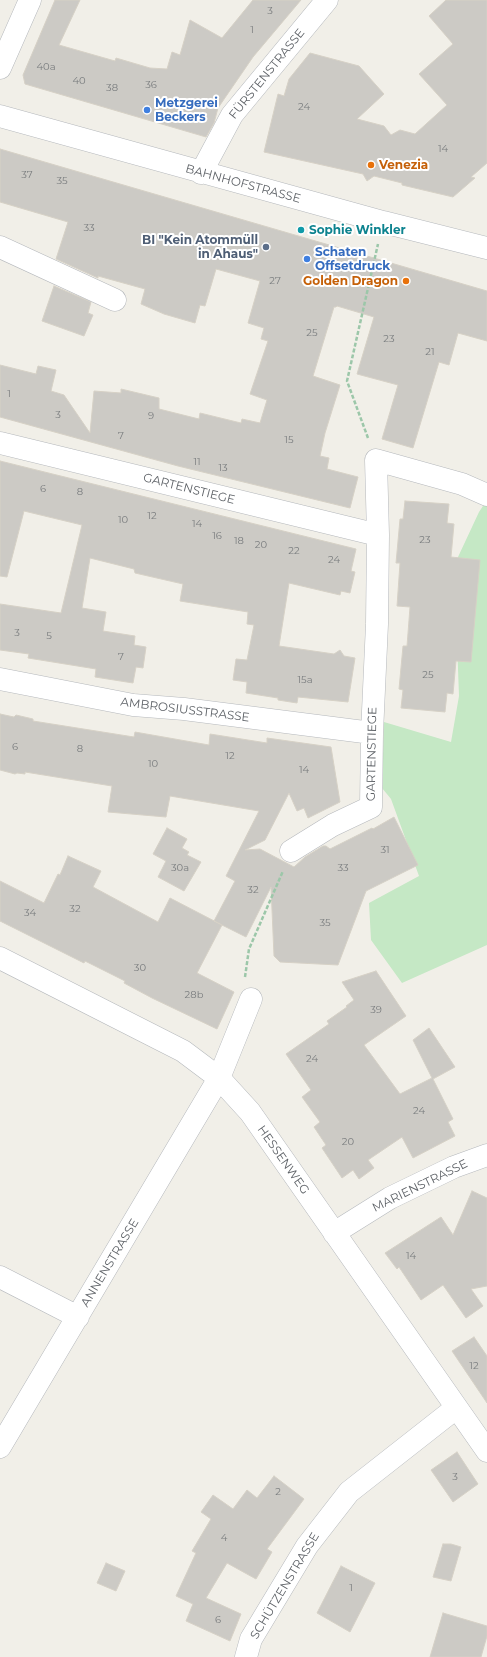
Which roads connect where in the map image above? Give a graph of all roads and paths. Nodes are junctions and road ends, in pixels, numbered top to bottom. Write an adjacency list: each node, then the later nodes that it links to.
1 (30, 0): 3 (street)
2 (327, 0): 5 (street, FÜRSTENSTRASSE)
3 (0, 68)
4 (0, 116): 5 (street, BAHNHOFSTRASSE)
5 (200, 172): 6 (street, BAHNHOFSTRASSE)
6 (383, 222): 8 (street, BAHNHOFSTRASSE); 11 (path)
7 (0, 248): 9 (street)
8 (487, 248)
9 (115, 300)
10 (0, 443): 13 (street, GARTENSTIEGE)
11 (376, 460): 12 (street); 13 (street, GARTENSTIEGE)
12 (487, 494)
13 (378, 535): 15 (street, GARTENSTIEGE)
14 (0, 679): 15 (street, AMBROSIUSSTRASSE)
15 (372, 733): 16 (street, GARTENSTIEGE)
16 (291, 851): 18 (path)
17 (0, 958): 19 (street, HESSENWEG)
18 (251, 999): 19 (street)
19 (219, 1078): 21 (street, HESSENWEG); 23 (street, ANNENSTRASSE)
20 (487, 1155): 21 (street, MARIENSTRASSE)
21 (334, 1233): 24 (street, HESSENWEG)
22 (0, 1277): 23 (street)
23 (78, 1317): 25 (street, ANNENSTRASSE)
24 (456, 1408): 26 (street, HESSENWEG); 27 (street, SCHÜTZENSTRASSE)
25 (0, 1447)
26 (487, 1451)
27 (246, 1657)

